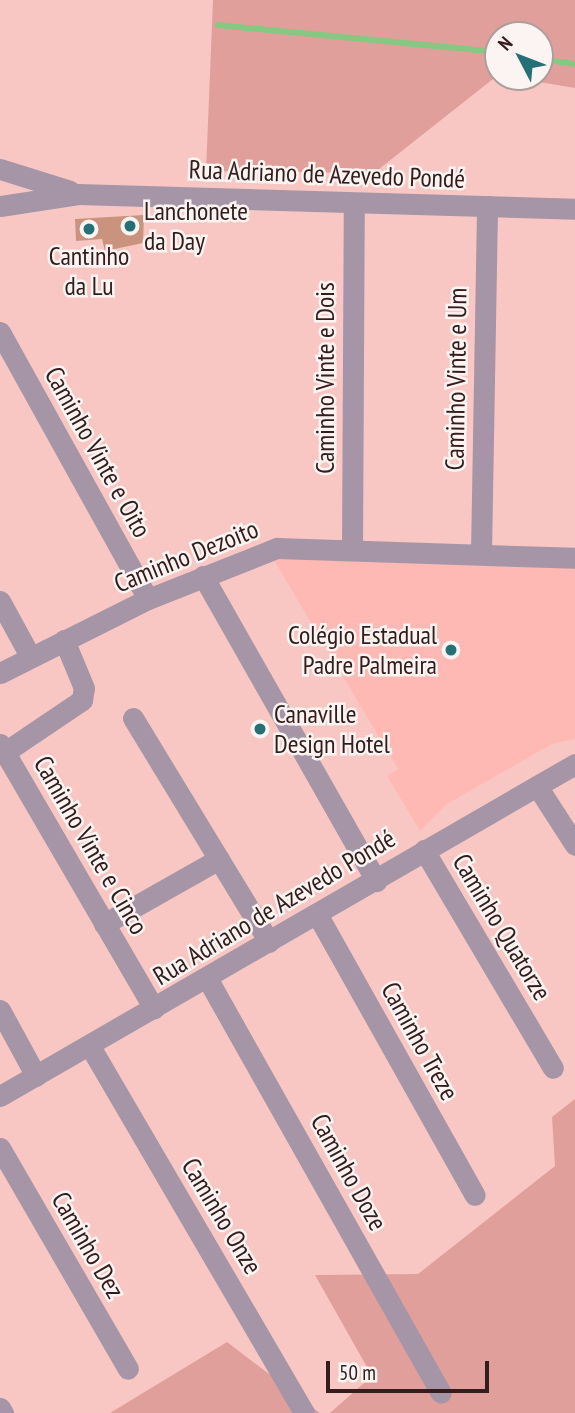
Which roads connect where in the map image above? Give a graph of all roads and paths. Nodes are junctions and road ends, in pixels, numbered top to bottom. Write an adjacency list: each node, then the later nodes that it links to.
1 (0, 169): 2 (street, Rua Adriano de Azevedo Pondé)
2 (78, 194): 3 (street, Rua Adriano de Azevedo Pondé); 4 (street, Rua Adriano de Azevedo Pondé)
3 (0, 206)
4 (354, 206): 5 (street, Rua Adriano de Azevedo Pondé); 8 (street, Caminho Vinte e Dois)
5 (487, 206): 6 (street, Rua Adriano de Azevedo Pondé); 9 (street, Caminho Vinte e Um)
6 (575, 209)
7 (0, 332): 12 (street, Caminho Vinte e Oito)
8 (352, 550): 9 (street, Caminho Dezoito); 11 (street, Caminho Dezoito)
9 (481, 553): 10 (street, Caminho Dezoito)
10 (575, 558)
11 (203, 576): 12 (street, Caminho Dezoito); 24 (street)
12 (148, 599): 14 (street, Caminho Dezoito)
13 (0, 601): 15 (street)
14 (64, 640): 15 (street, Caminho Dezoito); 18 (street)
15 (30, 656): 16 (street, Caminho Dezoito)
16 (0, 673)
17 (133, 718): 23 (street)
18 (2, 748): 26 (street, Caminho Vinte e Cinco)
19 (575, 764): 20 (street, Rua Adriano de Azevedo Pondé)
20 (537, 786): 21 (street); 22 (street, Rua Adriano de Azevedo Pondé)
21 (575, 845)
22 (424, 850): 24 (street, Rua Adriano de Azevedo Pondé); 32 (street, Caminho Quatorze)
23 (219, 859): 26 (street); 27 (street)
24 (376, 881): 25 (street, Rua Adriano de Azevedo Pondé)
25 (317, 914): 27 (street, Rua Adriano de Azevedo Pondé); 36 (street, Caminho Treze)
26 (104, 924): 29 (street, Caminho Vinte e Cinco)
27 (269, 942): 28 (street, Rua Adriano de Azevedo Pondé)
28 (207, 978): 29 (street, Rua Adriano de Azevedo Pondé); 38 (street, Caminho Doze)
29 (155, 1009): 31 (street, Rua Adriano de Azevedo Pondé)
30 (0, 1010): 33 (street)
31 (91, 1048): 33 (street, Rua Adriano de Azevedo Pondé); 41 (street, Caminho Onze)
32 (553, 1068)
33 (36, 1076): 34 (street, Rua Adriano de Azevedo Pondé)
34 (0, 1096)
35 (0, 1148): 37 (street, Caminho Dez)
36 (475, 1195)
37 (128, 1369)
38 (441, 1393)
39 (0, 1408): 40 (street)
40 (3, 1413)
41 (304, 1413)

